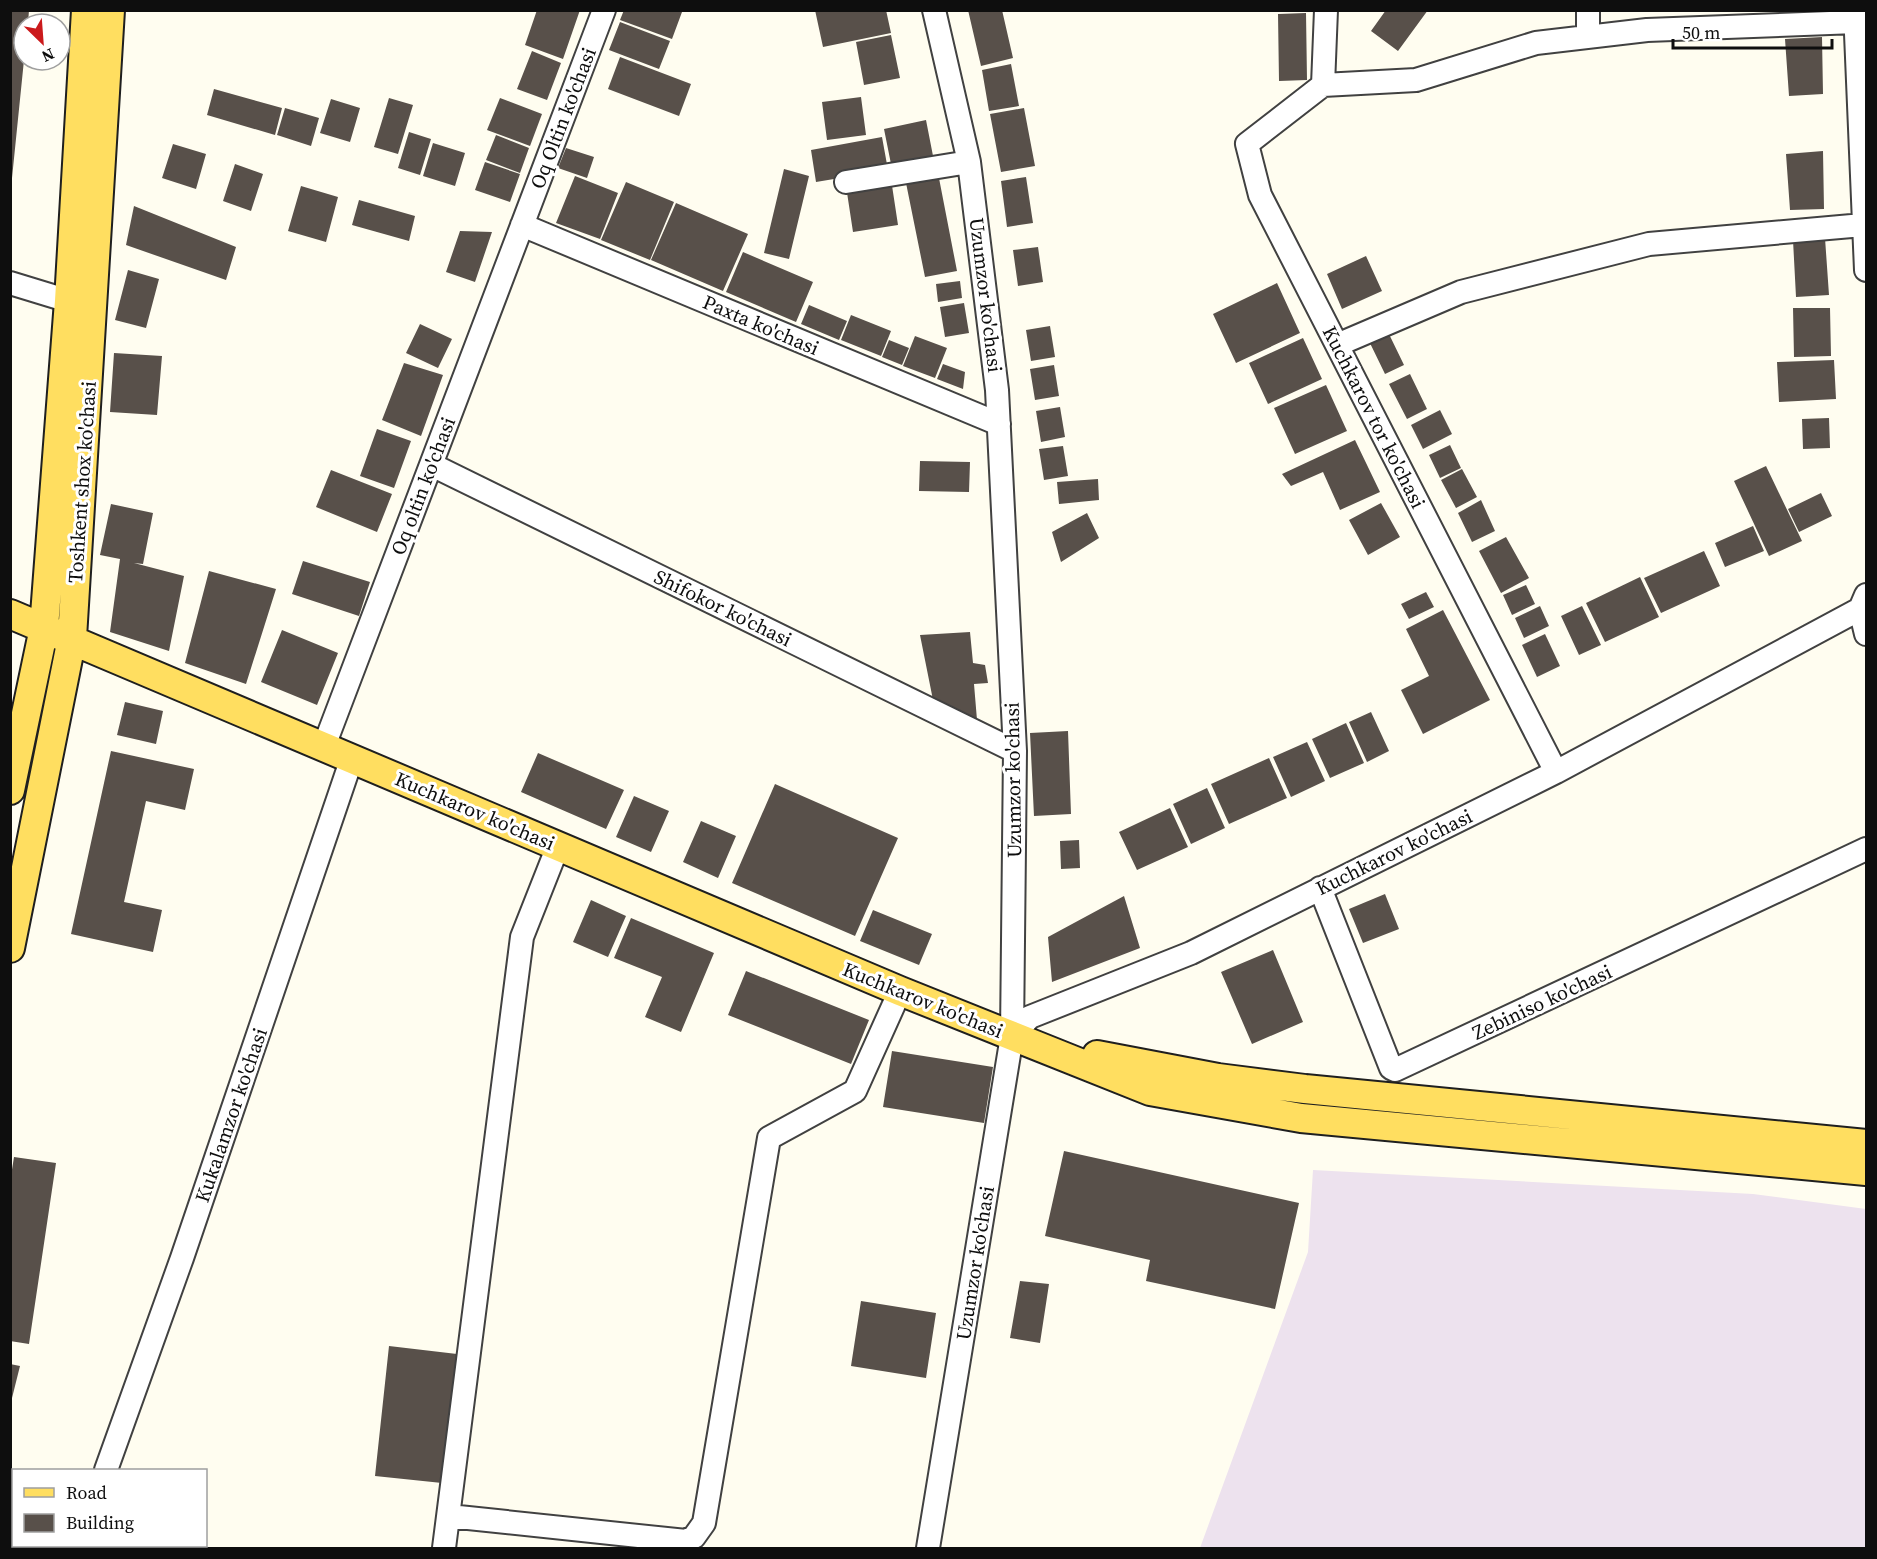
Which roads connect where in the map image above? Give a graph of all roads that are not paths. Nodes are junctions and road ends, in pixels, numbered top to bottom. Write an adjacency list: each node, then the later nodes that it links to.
1 (86, 10): 16 (main road, Toshkent shox ko'chasi)
2 (110, 10): 24 (main road, Toshkent shox ko'chasi)
3 (604, 10): 12 (street, Oq Oltin ko'chasi)
4 (934, 10): 10 (street, Uzumzor ko'chasi)
5 (1326, 10): 9 (street)
6 (1588, 10): 8 (street)
7 (1856, 16): 8 (street); 13 (street)
8 (1588, 37): 9 (street)
9 (1323, 85): 17 (street, Kuchkarov tor ko'chasi)
10 (969, 162): 11 (street); 18 (street, Uzumzor ko'chasi)
11 (846, 182)
12 (522, 225): 18 (street, Paxta ko'chasi); 19 (street, Oq oltin ko'chasi)
13 (1863, 225): 14 (street); 17 (street)
14 (1866, 270)
15 (10, 283): 16 (street)
16 (69, 301): 22 (main road, Toshkent shox ko'chasi)
17 (1337, 345): 28 (street, Kuchkarov tor ko'chasi)
18 (999, 424): 26 (street, Uzumzor ko'chasi)
19 (432, 465): 25 (street, Oq oltin ko'chasi); 26 (street, Shifokor ko'chasi)
20 (1863, 602): 23 (street); 28 (street, Kuchkarov ko'chasi)
21 (10, 614): 22 (main road, Kuchkarov ko'chasi)
22 (44, 628): 24 (main road, Kuchkarov ko'chasi); 29 (main road, Toshkent shox ko'chasi)
23 (1866, 634)
24 (72, 638): 25 (main road, Kuchkarov ko'chasi); 33 (main road, Toshkent shox ko'chasi)
25 (324, 746): 27 (main road, Kuchkarov ko'chasi)
26 (1015, 751): 35 (street, Uzumzor ko'chasi)
27 (352, 758): 30 (main road, Kuchkarov ko'chasi); 38 (street, Kukalamzor ko'chasi)
28 (1556, 772): 32 (street, Kuchkarov ko'chasi)
29 (10, 790)
30 (558, 846): 34 (main road, Kuchkarov ko'chasi); 39 (street)
31 (1866, 849): 32 (street, Zebiniso ko'chasi)
32 (1320, 888): 35 (street, Kuchkarov ko'chasi)
33 (10, 948)
34 (900, 991): 35 (main road, Kuchkarov ko'chasi); 39 (street)
35 (1012, 1036): 36 (main road); 37 (main road); 41 (street, Uzumzor ko'chasi)
36 (1866, 1144)
37 (1866, 1171)
38 (106, 1469)
39 (449, 1516): 40 (street)
40 (444, 1548)
41 (928, 1548)

